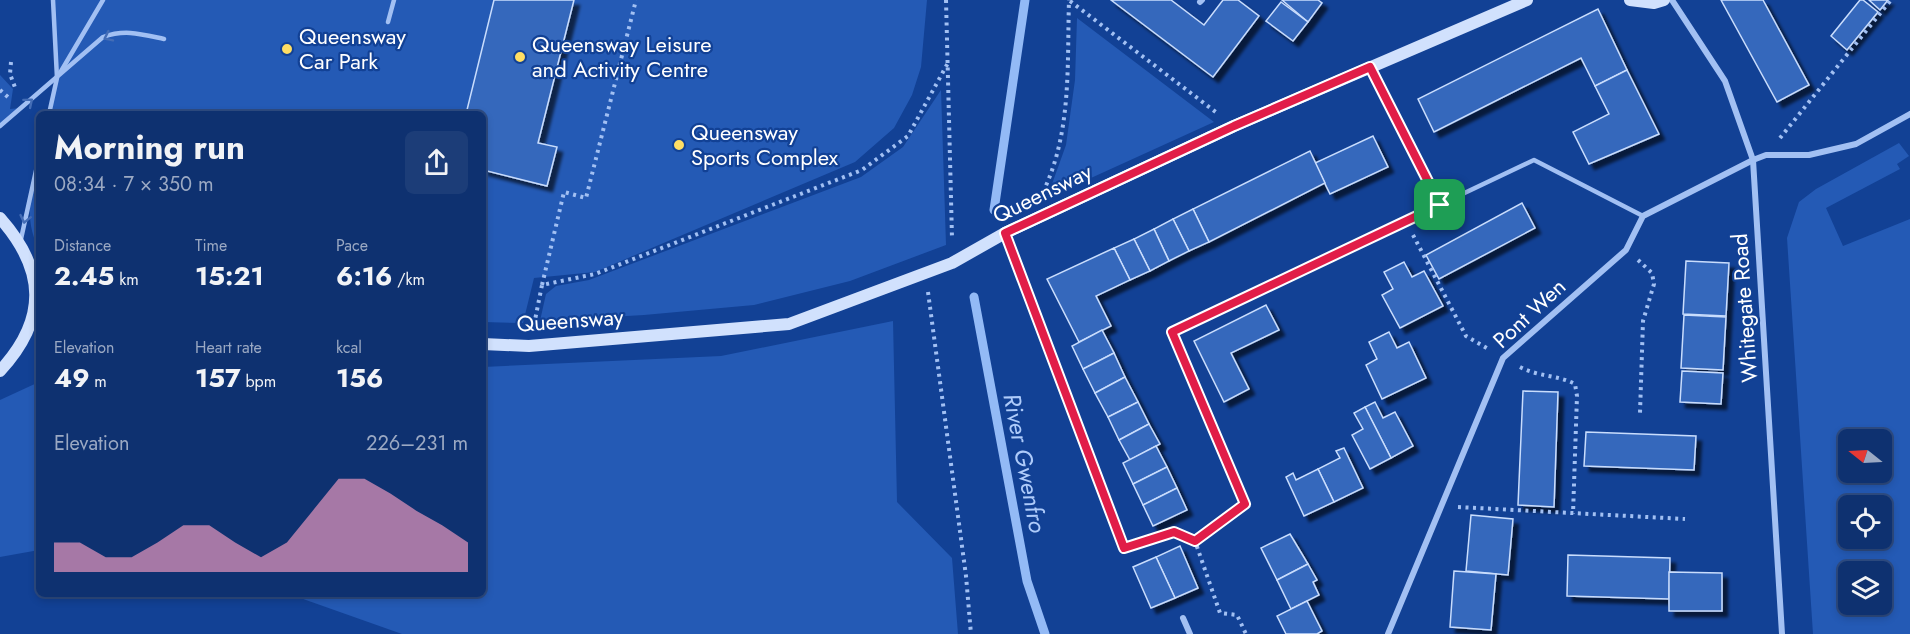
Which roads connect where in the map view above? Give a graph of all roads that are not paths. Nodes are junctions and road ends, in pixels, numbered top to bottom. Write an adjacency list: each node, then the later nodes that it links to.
1 (52, 0): 10 (lane)
2 (103, 0): 10 (lane)
3 (394, 0): 8 (lane)
4 (1527, 0): 20 (street, Queensway)
5 (1630, 0): 6 (street)
6 (1664, 0)
7 (1672, 0): 14 (street, Whitegate Road)
8 (388, 22)
9 (164, 39): 10 (lane, one-way to 10)
10 (57, 78): 11 (lane); 13 (lane, one-way to 10)
11 (50, 111)
12 (1910, 114): 14 (street)
13 (0, 126)
14 (1753, 160): 16 (street); 26 (street, Whitegate Road)
15 (36, 170): 18 (lane, one-way to 18)
16 (1643, 216): 22 (lane); 25 (street, Pont Wen)
17 (0, 218): 18 (street)
18 (20, 241): 19 (street)
19 (34, 327): 21 (street)
20 (486, 344)
21 (0, 371)
22 (1245, 504)
23 (1183, 618): 24 (street)
24 (1190, 634)
25 (1388, 634)
26 (1782, 634)

